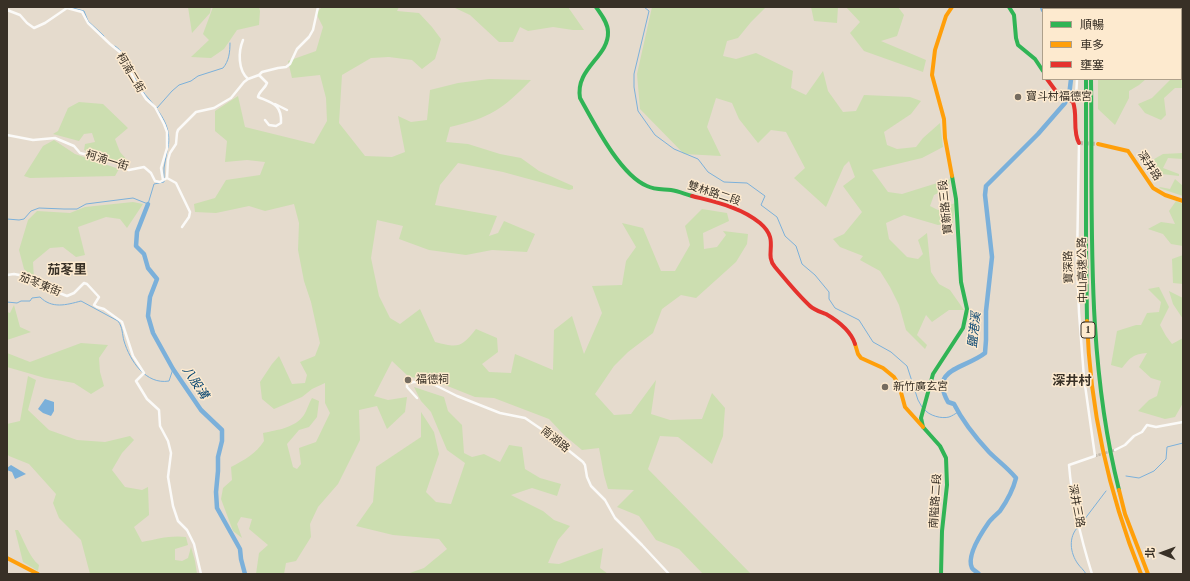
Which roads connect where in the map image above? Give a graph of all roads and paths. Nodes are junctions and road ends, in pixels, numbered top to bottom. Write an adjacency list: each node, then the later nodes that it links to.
1 (318, 7): 8 (street)
2 (596, 7): 28 (main road, 雙林路二段)
3 (952, 7): 28 (main road, 寶新路三段)
4 (1008, 7): 7 (main road)
5 (7, 10): 22 (street, 柯湳二街)
6 (243, 40): 9 (street)
7 (1042, 70)
8 (259, 75): 9 (street); 15 (street)
9 (248, 79): 21 (street)
10 (1048, 80): 14 (main road)
11 (1077, 80): 14 (street, 寶深路)
12 (1086, 80): 37 (main road, 中山高速公路 / 1)
13 (1091, 80): 38 (main road, 中山高速公路 / 1)
14 (1074, 102): 19 (main road, 寶深路)
15 (274, 103): 16 (street); 17 (street)
16 (287, 110)
17 (265, 120)
18 (7, 135): 22 (street, 柯湳一街)
19 (1079, 144): 30 (street, 寶深路)
20 (1098, 144): 23 (main road, 深井路)
21 (167, 178): 22 (street); 24 (street)
22 (163, 180)
23 (1183, 200)
24 (182, 227)
25 (7, 275): 33 (street, 茄苳東街)
26 (417, 398): 34 (street, 南湖路)
27 (1183, 422): 29 (street)
28 (923, 427): 35 (main road, 南隘路二段)
29 (1114, 450)
30 (1095, 456): 36 (street, 深井三路)
31 (7, 558): 32 (main road)
32 (38, 574)
33 (201, 574)
34 (668, 574)
35 (941, 574)
36 (1092, 574)
37 (1141, 574)
38 (1148, 574)

